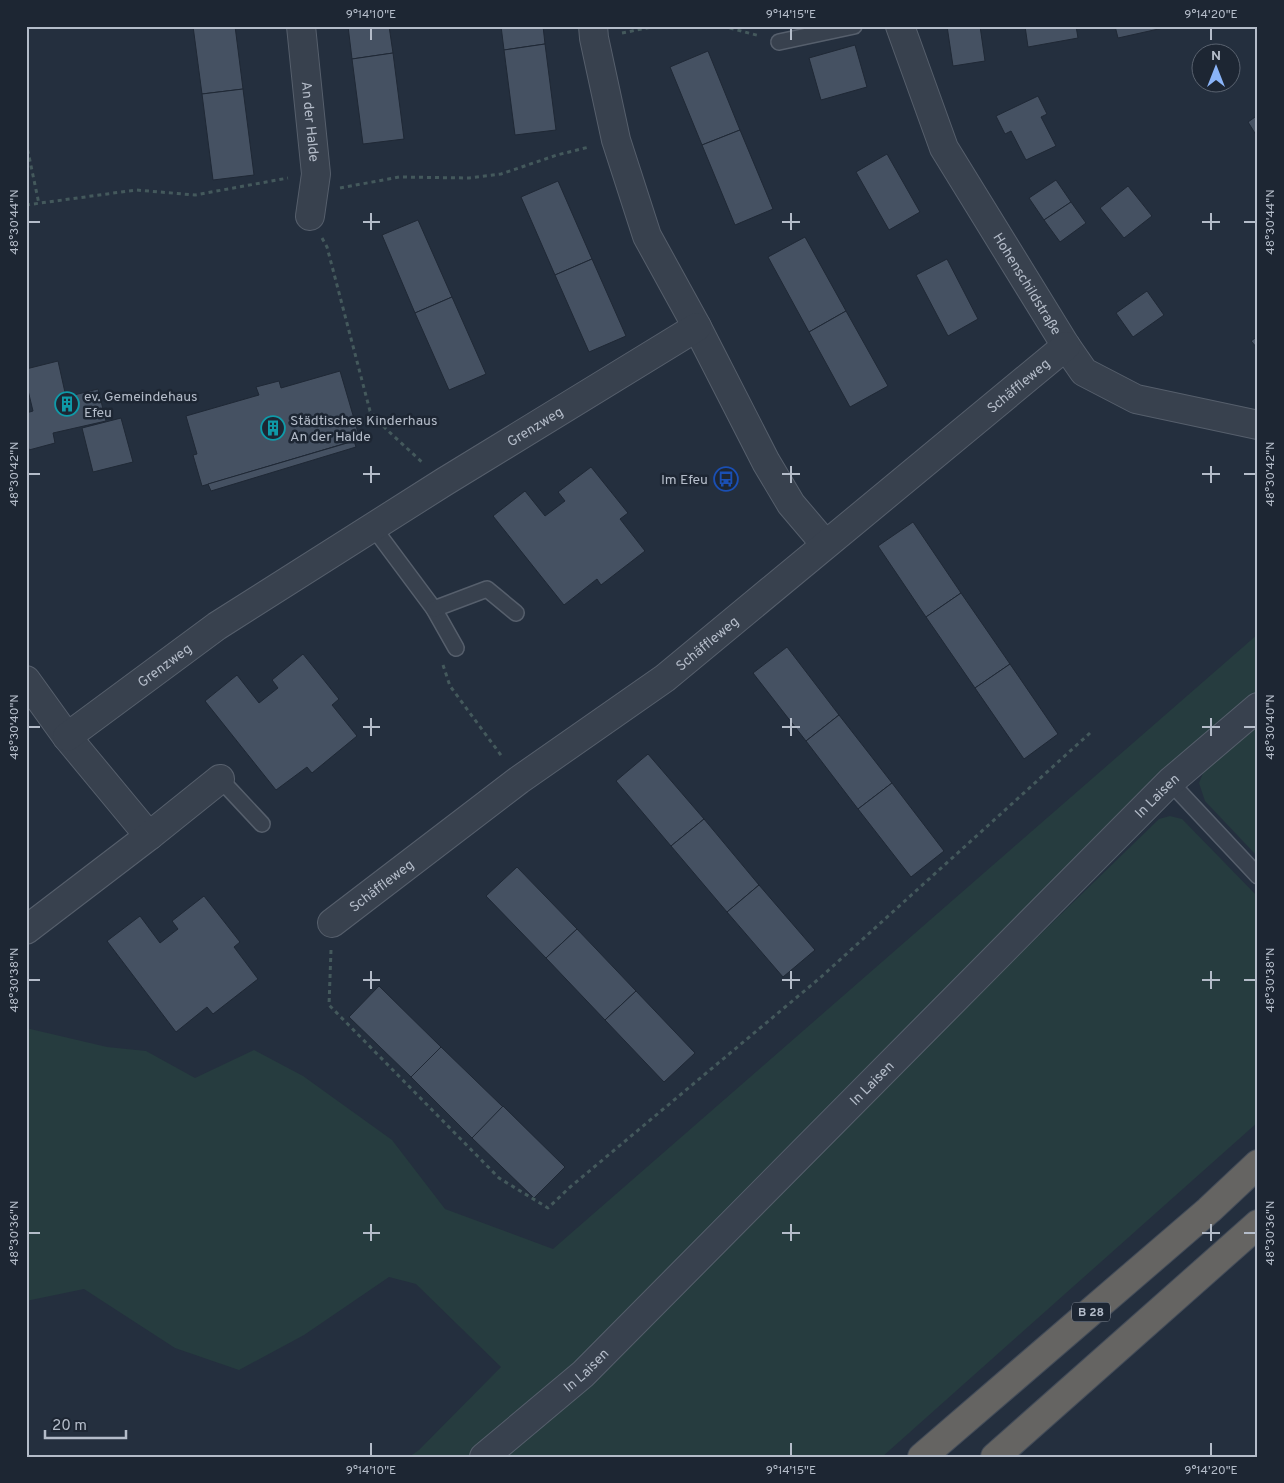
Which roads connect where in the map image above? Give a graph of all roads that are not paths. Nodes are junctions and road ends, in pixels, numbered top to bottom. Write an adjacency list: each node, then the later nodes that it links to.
1 (301, 26): 6 (street, An der Halde)
2 (854, 26): 5 (lane)
3 (900, 26): 8 (street, Hohenschildstraße)
4 (594, 32): 7 (street)
5 (779, 42)
6 (313, 195)
7 (696, 327): 10 (street, Grenzweg); 11 (street)
8 (1066, 346): 9 (street, Hohenschildstraße); 11 (street, Schäffleweg)
9 (1258, 425)
10 (374, 527): 12 (lane); 17 (street, Grenzweg)
11 (825, 544): 23 (street, Schäffleweg)
12 (434, 609): 13 (lane); 14 (lane)
13 (516, 612)
14 (456, 648)
15 (26, 680): 17 (street)
16 (1258, 707): 19 (street, In Laisen)
17 (67, 737): 21 (street)
18 (220, 779): 20 (lane); 21 (street)
19 (1170, 782): 22 (lane); 27 (street, In Laisen)
20 (262, 824)
21 (149, 836): 24 (street)
22 (1258, 876)
23 (332, 923)
24 (26, 930)
25 (1258, 1164): 28 (highway, B 28)
26 (1258, 1224): 29 (highway)
27 (484, 1457)
28 (922, 1457)
29 (995, 1457)

